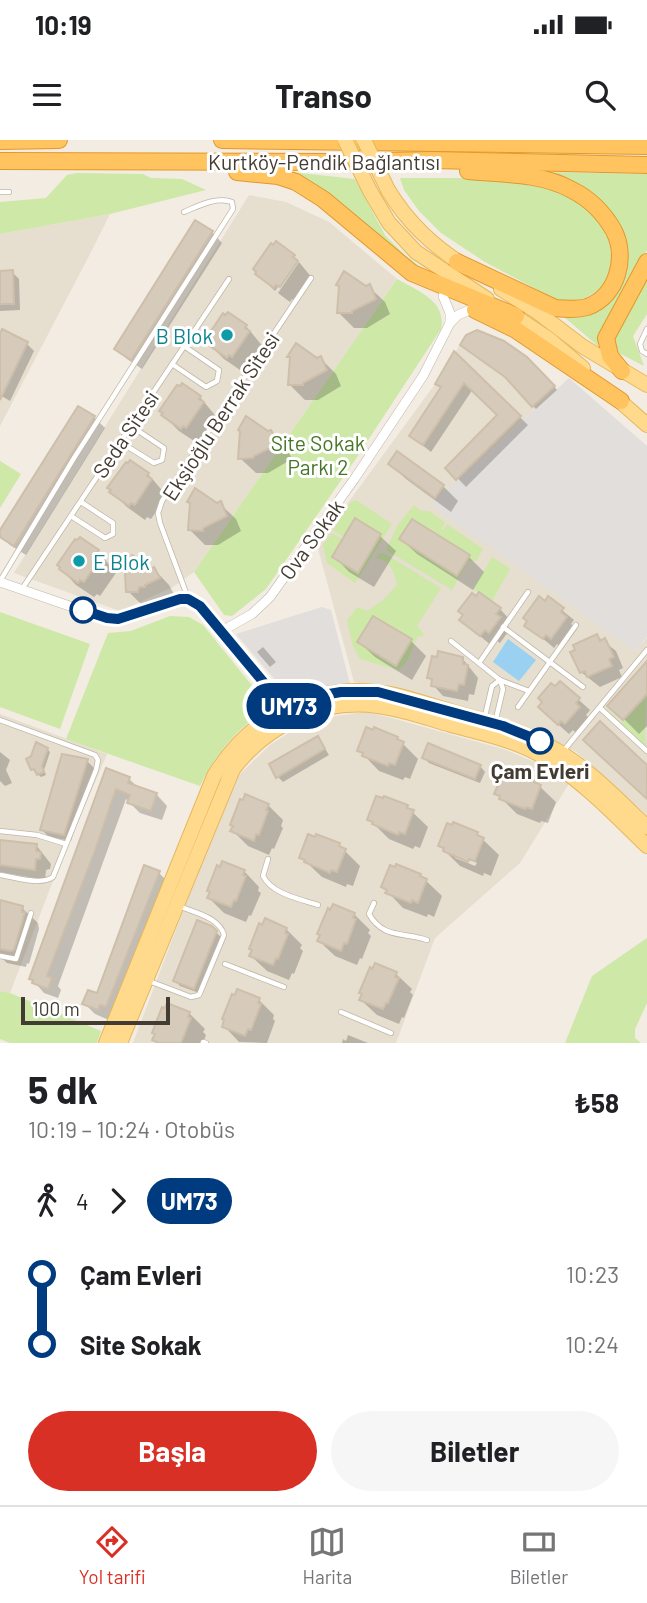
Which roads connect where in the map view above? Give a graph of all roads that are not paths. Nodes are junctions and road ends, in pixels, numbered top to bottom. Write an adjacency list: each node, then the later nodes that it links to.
1 (59, 140): 5 (highway)
2 (222, 140): 6 (highway, Kurtköy-Pendik Bağlantısı)
3 (345, 140): 21 (main road, bridge)
4 (364, 140): 15 (main road, bridge)
5 (0, 141)
6 (647, 146)
7 (0, 160): 9 (highway, Kurtköy-Pendik Bağlantısı)
8 (432, 160): 9 (highway, Kurtköy-Pendik Bağlantısı); 10 (highway, Kurtköy-Pendik Bağlantısı); 15 (highway)
9 (172, 161): 14 (highway)
10 (647, 165)
11 (0, 192): 12 (lane)
12 (9, 192)
13 (184, 212): 35 (lane)
14 (352, 223): 19 (highway); 21 (highway)
15 (457, 262): 27 (main road)
16 (647, 262): 27 (highway)
17 (311, 278): 38 (lane, Ekşioğlu Berrak Sitesi)
18 (229, 279): 24 (lane, Seda Sitesi)
19 (443, 296): 20 (highway); 22 (street)
20 (472, 309): 22 (street); 29 (highway)
21 (516, 316): 29 (main road)
22 (450, 323): 41 (street, Ova Sokak)
23 (647, 329): 25 (lane)
24 (184, 346): 26 (lane, Seda Sitesi); 26 (lane)
25 (647, 354)
26 (172, 364): 31 (lane, Seda Sitesi)
27 (622, 371): 28 (main road)
28 (647, 385)
29 (621, 401): 30 (main road)
30 (647, 425)
31 (131, 426): 32 (lane, Seda Sitesi); 32 (lane)
32 (120, 442): 33 (lane, Seda Sitesi)
33 (80, 502): 34 (lane, Seda Sitesi); 34 (lane)
34 (71, 516): 36 (lane, Seda Sitesi)
35 (0, 581): 36 (street)
36 (22, 590): 38 (street)
37 (528, 592): 40 (lane)
38 (188, 599): 41 (street)
39 (576, 625): 44 (lane)
40 (503, 627): 44 (lane); 45 (lane)
41 (222, 631): 51 (street)
42 (451, 641): 45 (lane)
43 (647, 650): 50 (lane)
44 (549, 661): 47 (lane); 48 (lane)
45 (479, 663): 46 (lane)
46 (500, 680): 48 (lane); 53 (lane); 53 (lane)
47 (583, 687)
48 (529, 691): 49 (lane)
49 (518, 707)
50 (600, 708): 54 (lane); 55 (lane)
51 (289, 714): 53 (main road); 57 (main road)
52 (0, 720): 59 (lane)
53 (488, 725): 55 (main road); 60 (main road)
54 (647, 751)
55 (562, 754): 56 (main road)
56 (647, 827)
57 (199, 830): 64 (main road); 74 (main road)
58 (0, 831): 59 (lane)
59 (66, 844): 62 (lane)
60 (647, 846)
61 (268, 859): 65 (lane)
62 (0, 875)
63 (374, 903): 67 (lane)
64 (176, 905): 70 (main road); 70 (lane)
65 (318, 905)
66 (30, 914): 68 (lane)
67 (426, 940)
68 (0, 956)
69 (225, 964): 71 (lane)
70 (145, 979): 75 (main road)
71 (284, 987)
72 (341, 1012): 73 (lane)
73 (391, 1034)
74 (106, 1043)
75 (120, 1043)

